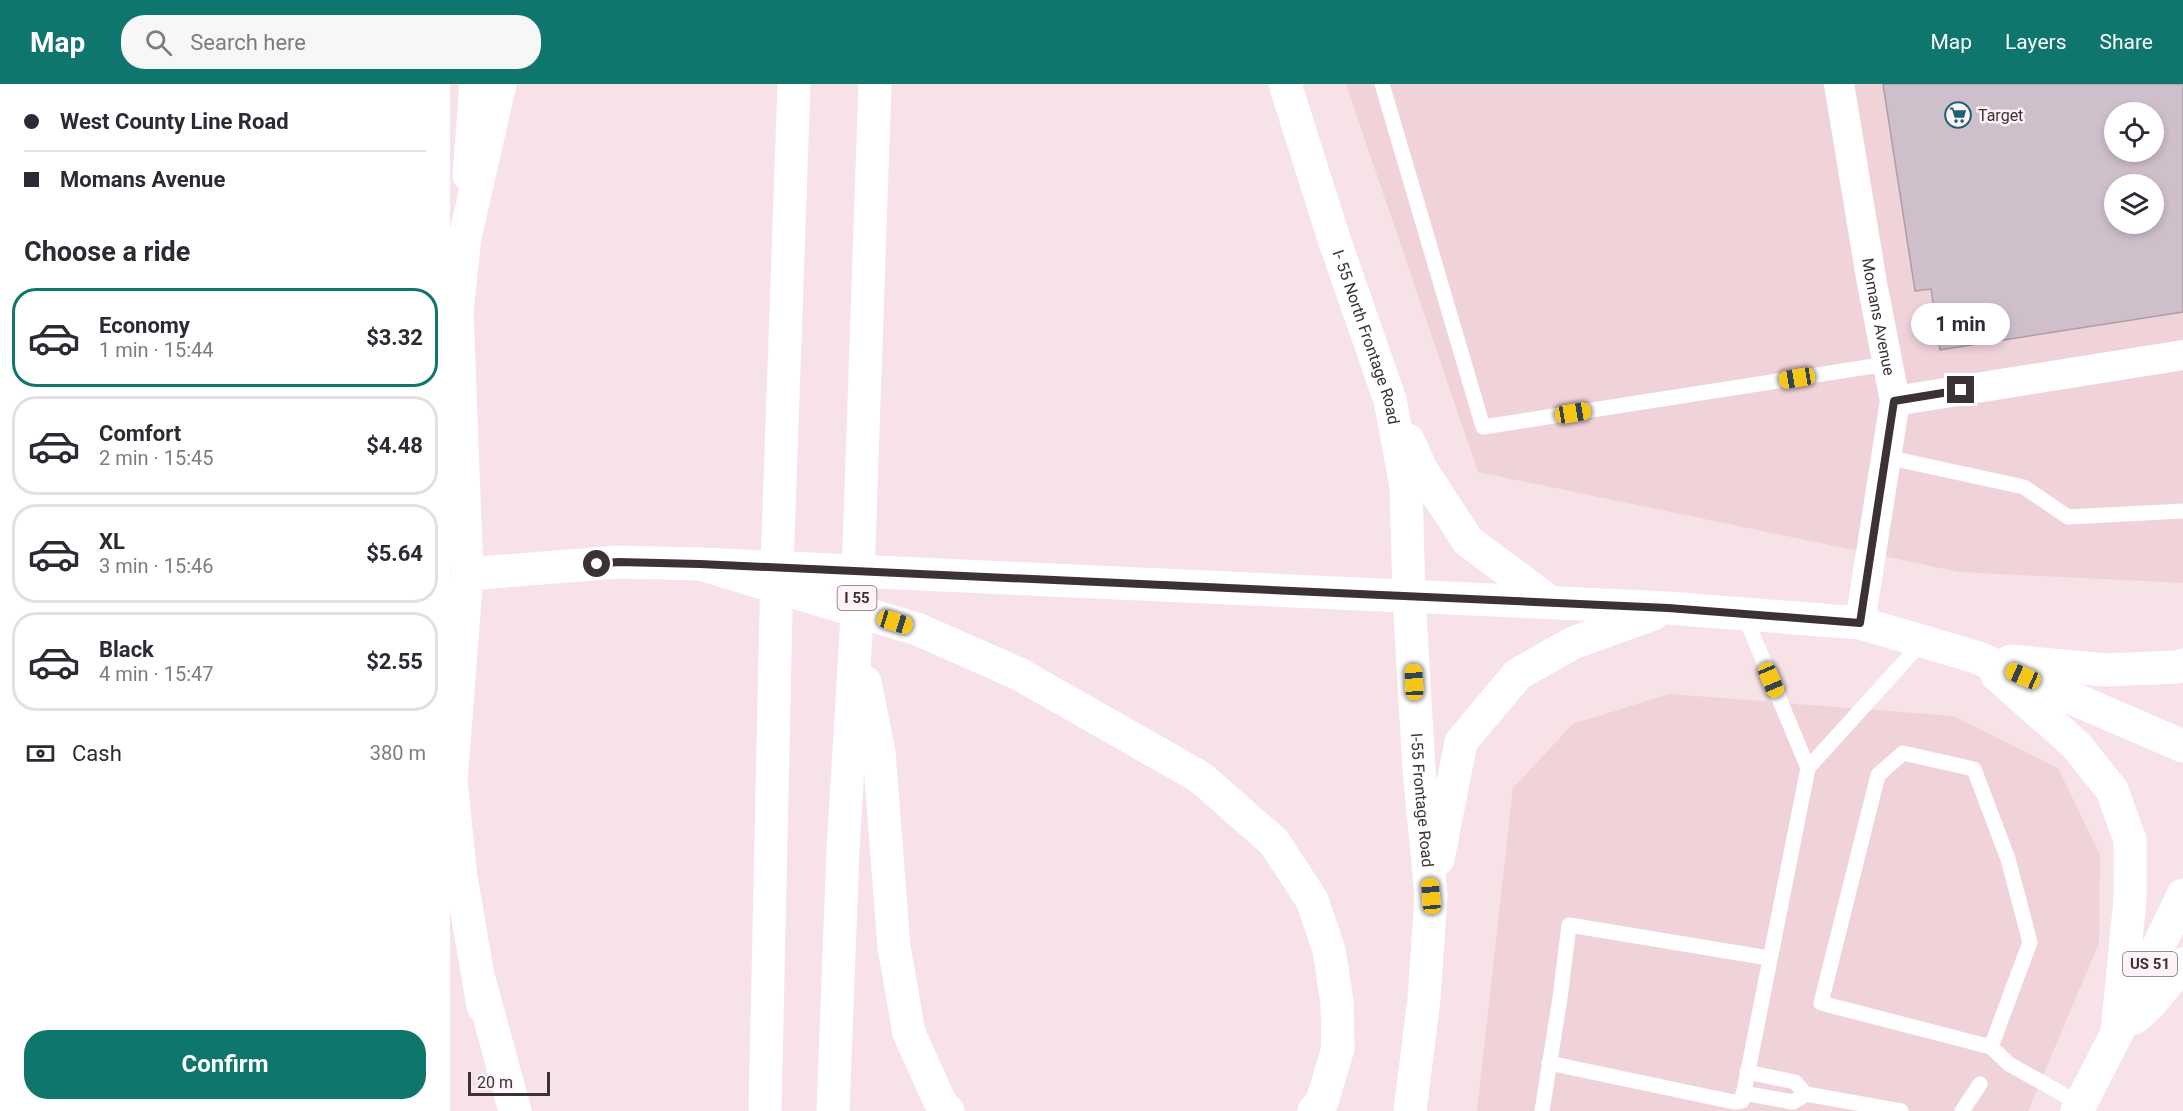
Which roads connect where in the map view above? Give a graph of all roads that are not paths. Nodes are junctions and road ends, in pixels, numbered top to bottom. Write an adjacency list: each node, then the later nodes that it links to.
1 (476, 84): 8 (main road)
2 (500, 84): 8 (main road)
3 (794, 84): 45 (main road)
4 (875, 84): 23 (main road, I 55)
5 (1285, 84): 12 (main road, I- 55 North Frontage Road)
6 (1382, 84): 11 (lane)
7 (1839, 84): 11 (street, Momans Avenue)
8 (465, 237): 9 (main road)
9 (454, 319): 17 (main road)
10 (2183, 355): 13 (street)
11 (1887, 364): 13 (street, Momans Avenue)
12 (1390, 400): 18 (main road, I- 55 North Frontage Road); 19 (main road)
13 (1894, 401): 14 (street, Momans Avenue)
14 (1886, 458): 15 (lane); 22 (street, Momans Avenue)
15 (2183, 511)
16 (700, 564): 17 (main road); 18 (main road); 48 (main road)
17 (467, 574): 29 (main road)
18 (1409, 596): 19 (main road); 31 (main road, I-55 Frontage Road)
19 (1550, 602): 20 (main road)
20 (1668, 608): 21 (main road); 31 (main road)
21 (1743, 614): 22 (main road); 28 (lane)
22 (1860, 623): 24 (main road)
23 (856, 634): 46 (main road, I 55); 47 (main road)
24 (1923, 642): 25 (main road); 28 (lane)
25 (1976, 657): 26 (main road); 27 (main road); 35 (main road)
26 (2183, 665)
27 (2183, 746)
28 (1808, 768): 32 (lane)
29 (450, 780): 34 (main road)
30 (2183, 895): 35 (main road, US 51)
31 (1431, 896): 49 (main road, I-55 Frontage Road)
32 (1769, 958): 37 (lane); 38 (lane)
33 (2183, 964): 35 (main road)
34 (479, 979): 43 (main road); 44 (main road)
35 (2117, 1032): 42 (main road, US 51)
36 (1990, 1047): 36 (lane); 42 (lane)
37 (1549, 1063): 40 (lane); 50 (lane)
38 (1747, 1072): 40 (lane); 41 (lane)
39 (1980, 1084): 52 (lane)
40 (1743, 1093): 41 (lane)
41 (1806, 1094): 51 (lane)
42 (2079, 1107)
43 (501, 1111)
44 (515, 1111)
45 (765, 1111)
46 (833, 1111)
47 (948, 1111)
48 (1314, 1111)
49 (1410, 1111)
50 (1542, 1111)
51 (1901, 1111)
52 (1962, 1111)

